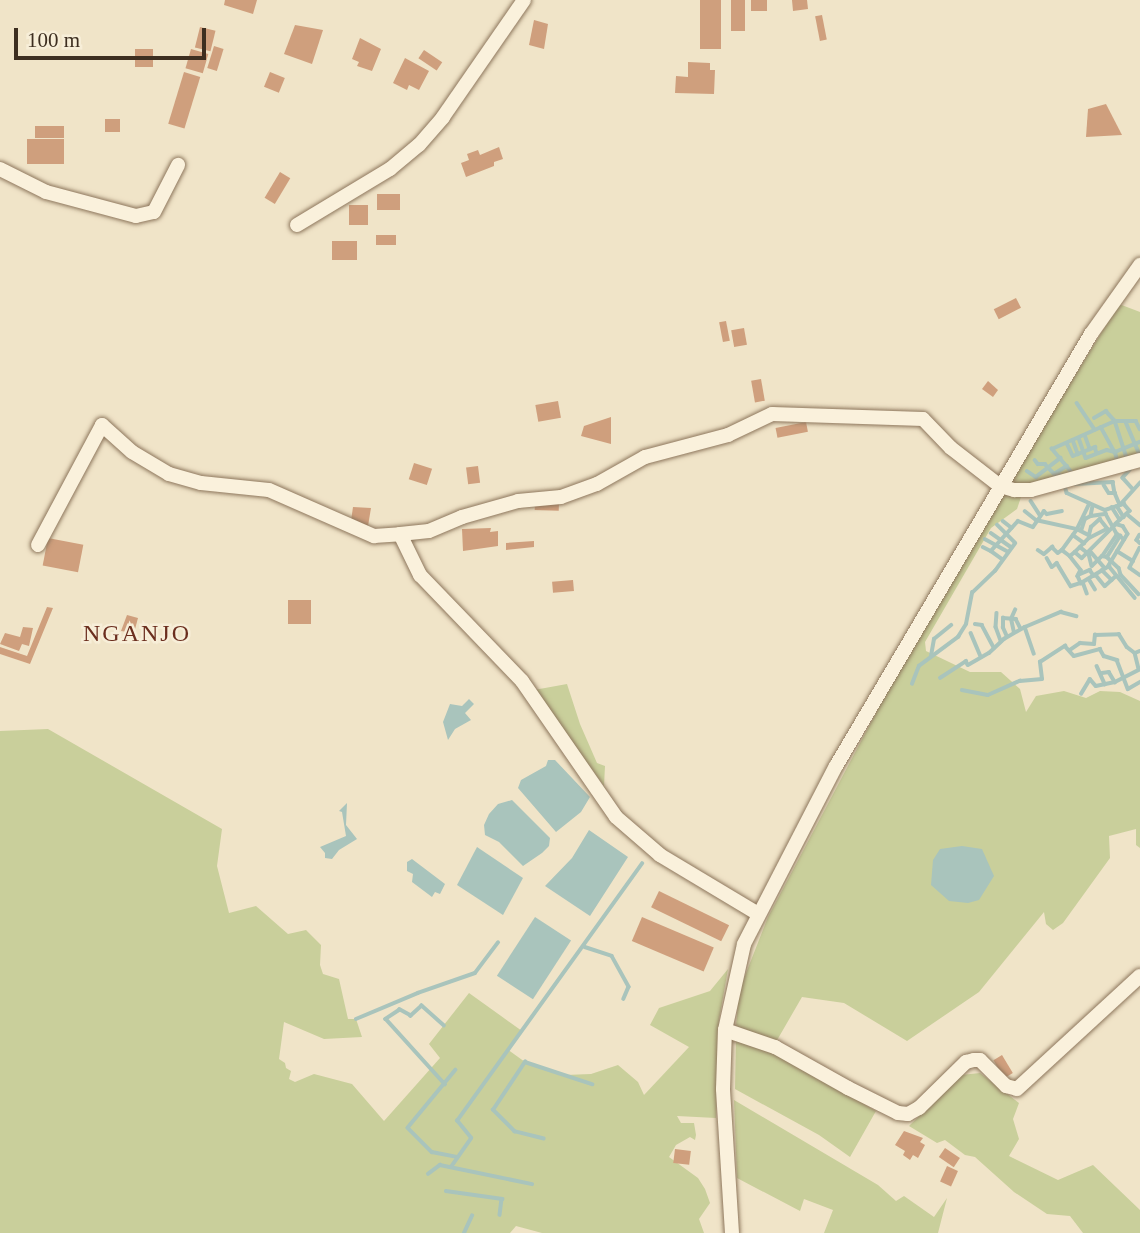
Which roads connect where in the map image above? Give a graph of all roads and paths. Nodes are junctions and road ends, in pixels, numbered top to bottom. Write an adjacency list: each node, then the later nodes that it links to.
1 (524, 0): 4 (street)
2 (178, 165): 3 (street)
3 (0, 169)
4 (297, 225)
5 (1140, 265): 7 (street)
6 (1140, 460): 7 (street)
7 (1000, 486): 8 (street); 10 (street)
8 (400, 534): 9 (street); 10 (street)
9 (38, 545)
10 (758, 914): 12 (street)
11 (1140, 976): 12 (street)
12 (725, 1030): 13 (street)
13 (733, 1233)

